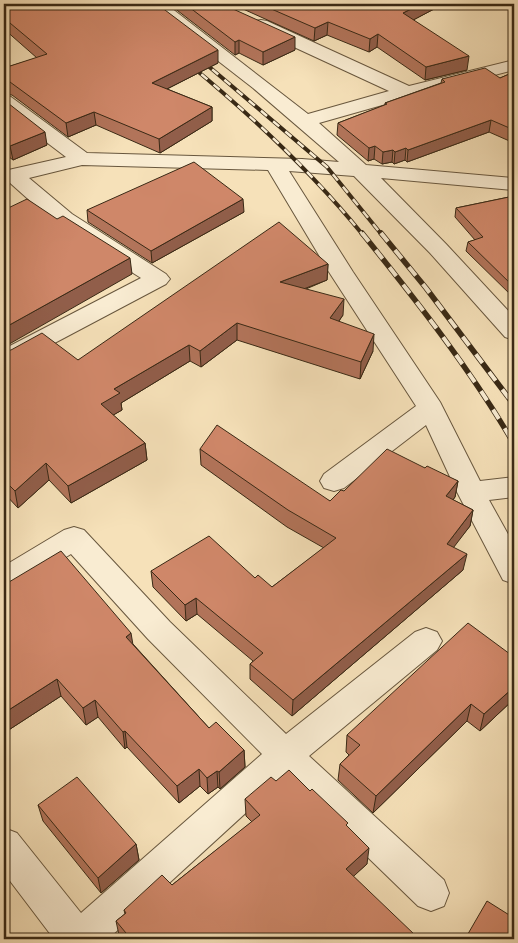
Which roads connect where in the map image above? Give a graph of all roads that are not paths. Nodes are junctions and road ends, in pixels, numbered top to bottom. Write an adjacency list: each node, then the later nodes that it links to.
1 (156, 4): 6 (street)
2 (244, 18): 4 (street)
3 (514, 65): 4 (street)
4 (407, 92): 6 (street)
5 (4, 101): 7 (street)
6 (305, 121): 9 (street)
7 (82, 159): 8 (street); 10 (street)
8 (274, 164): 9 (street); 14 (street)
9 (360, 170): 11 (street); 12 (street)
10 (9, 176): 13 (street)
11 (514, 184)
12 (514, 332)
13 (4, 359)
14 (430, 408): 15 (street); 17 (street)
15 (334, 481)
16 (514, 487): 17 (street)
17 (471, 492): 18 (street)
18 (514, 572)
19 (4, 580): 21 (street)
20 (426, 641): 21 (street)
21 (285, 755): 23 (street); 25 (street)
22 (4, 845): 24 (street)
23 (431, 894)
24 (76, 939)
25 (80, 939)

